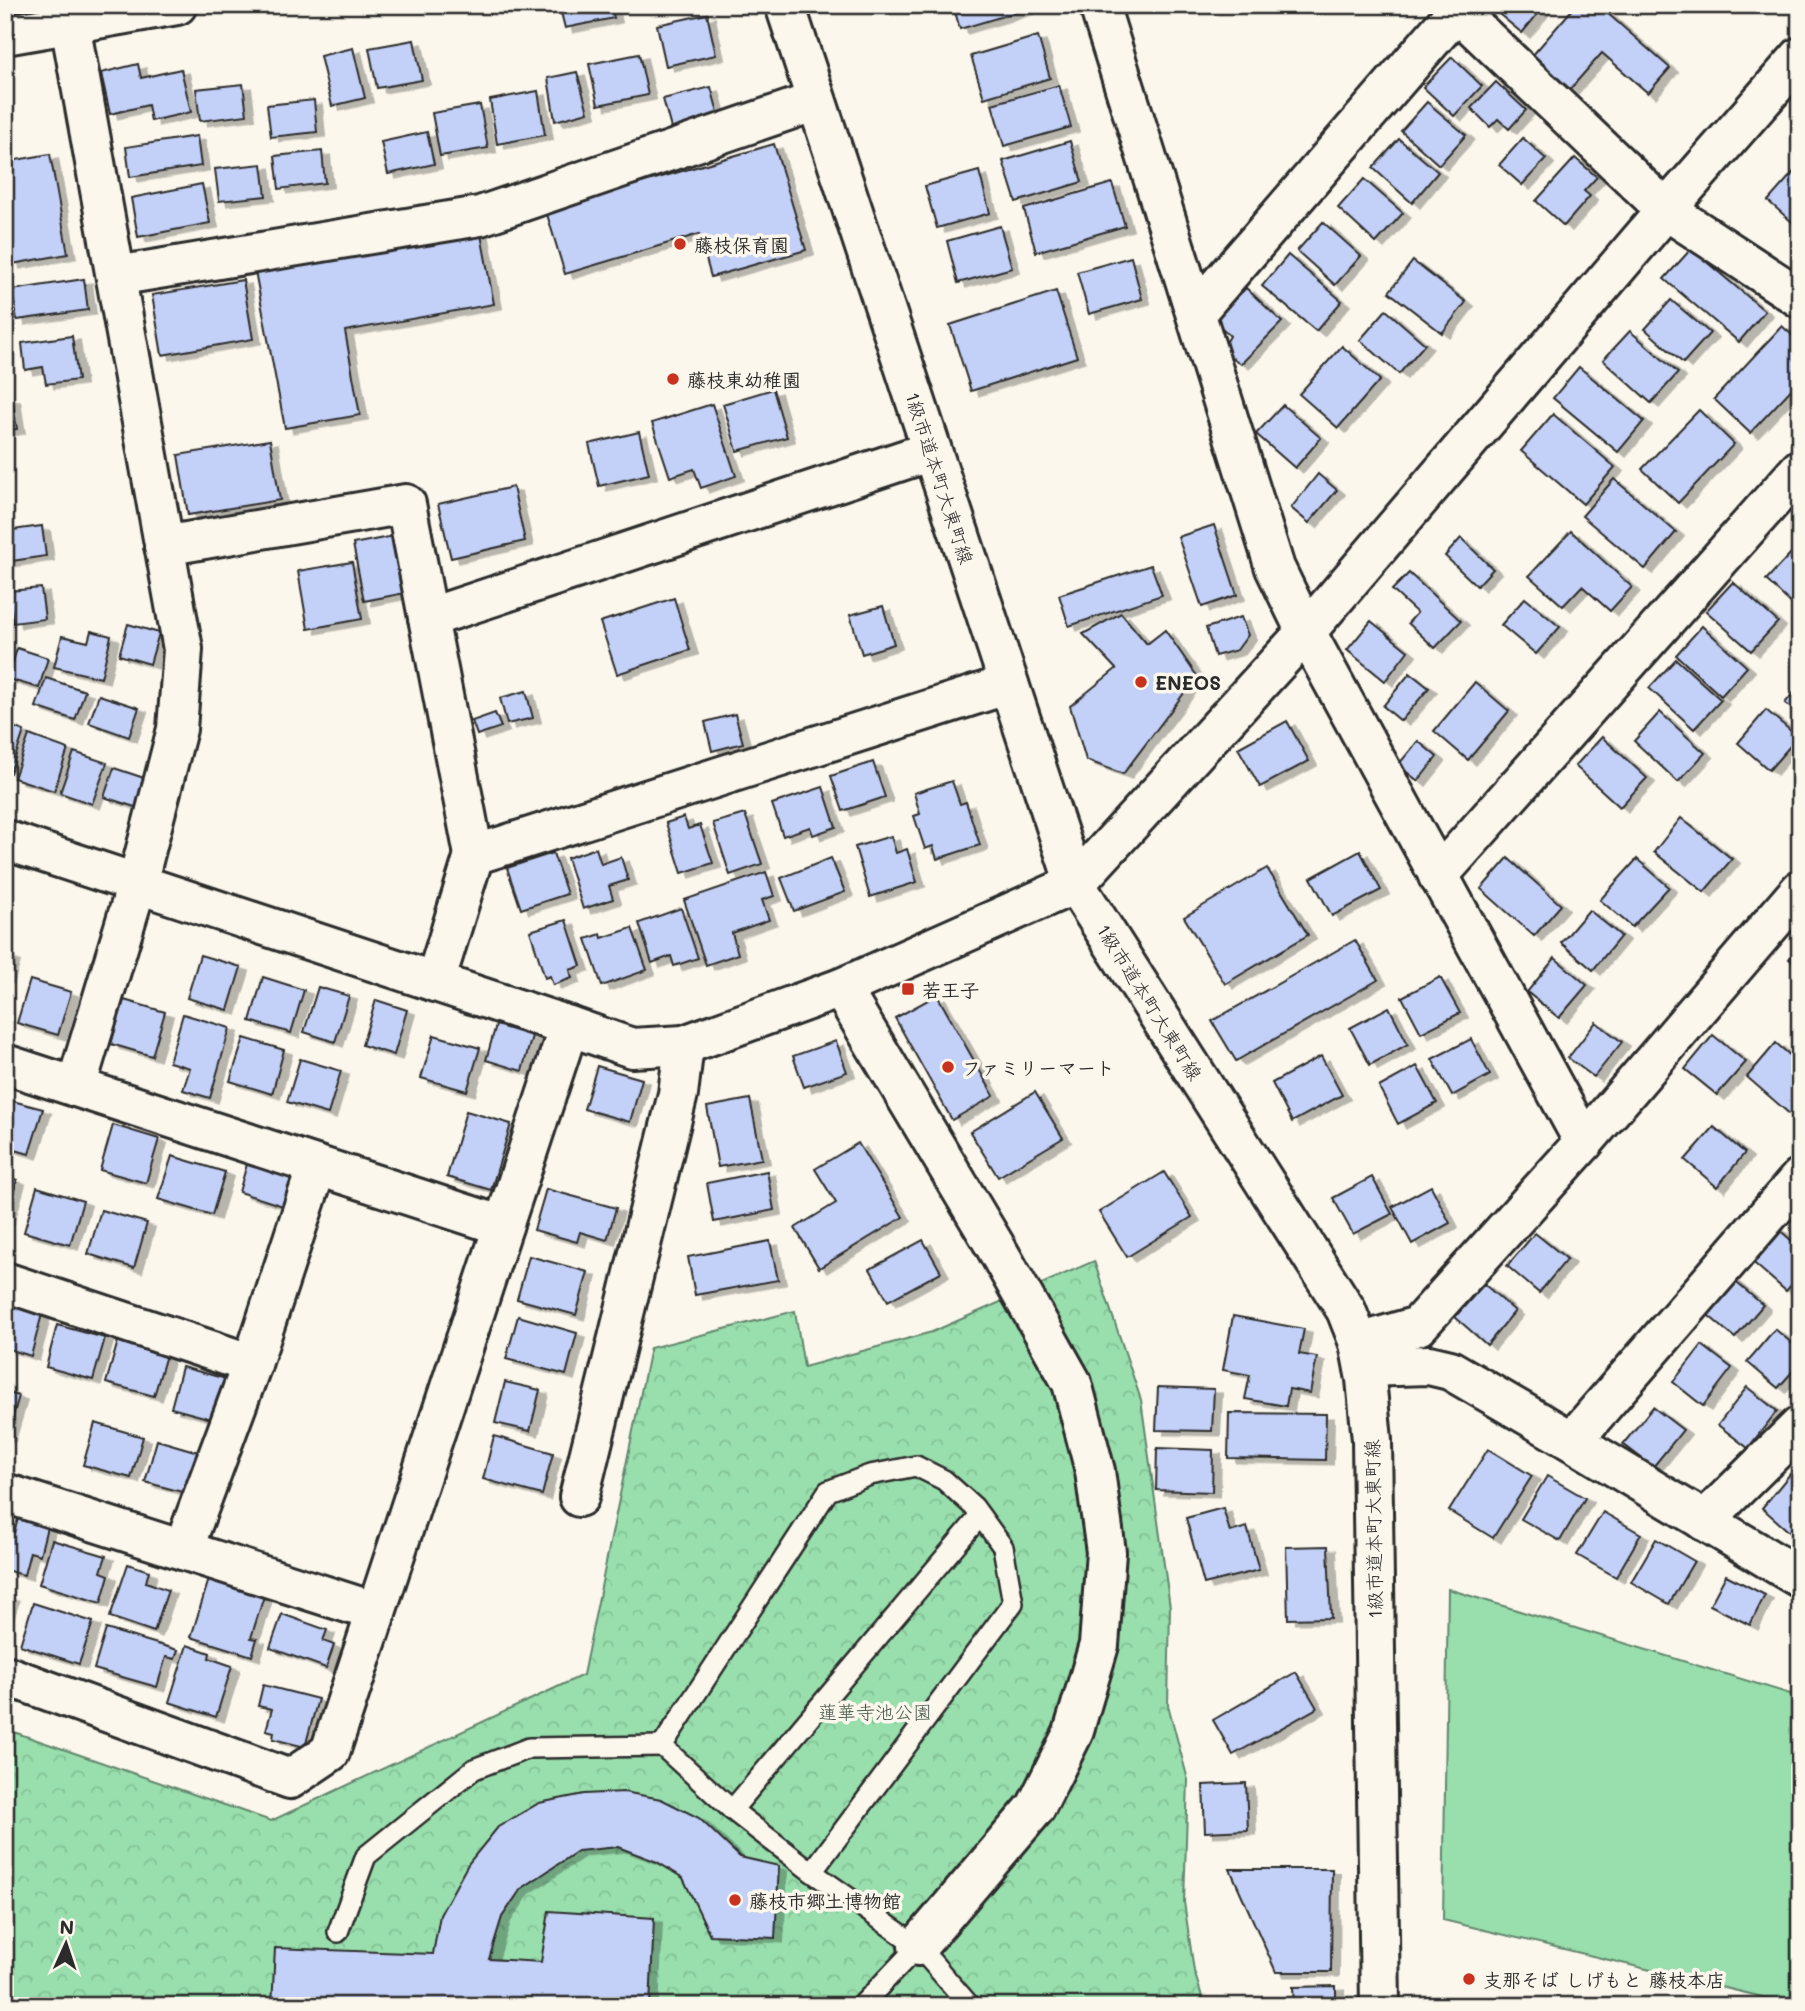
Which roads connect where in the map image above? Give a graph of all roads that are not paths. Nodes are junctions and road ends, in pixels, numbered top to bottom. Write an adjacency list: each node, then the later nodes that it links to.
1 (177, 5): 5 (street)
2 (785, 5): 8 (street, 1級市道本町大東町線)
3 (1099, 5): 12 (street)
4 (1457, 7): 9 (street); 12 (street)
5 (69, 24): 6 (street); 10 (street)
6 (5, 35)
7 (1800, 57): 9 (street)
8 (816, 101): 10 (street); 13 (street, 1級市道本町大東町線)
9 (1666, 210): 11 (street); 17 (street)
10 (116, 276): 15 (street)
11 (1800, 299)
12 (1196, 312): 17 (street)
13 (931, 451): 16 (street); 18 (street, 1級市道本町大東町線)
14 (1800, 468): 21 (street)
15 (164, 546): 16 (street); 22 (street)
16 (428, 618): 20 (street)
17 (1306, 632): 21 (street); 23 (street)
18 (1009, 684): 20 (street); 23 (street, 1級市道本町大東町線)
19 (5, 840): 22 (street)
20 (474, 855): 25 (street)
21 (1438, 876): 31 (street)
22 (137, 884): 25 (street); 30 (street)
23 (1075, 884): 26 (street); 36 (street, 1級市道本町大東町線)
24 (1800, 890): 31 (street)
25 (435, 982): 27 (street)
26 (841, 988): 28 (street); 52 (street)
27 (569, 1026): 28 (street); 34 (street)
28 (684, 1045): 41 (street)
29 (5, 1064): 30 (street)
30 (76, 1087): 32 (street)
31 (1584, 1142): 36 (street)
32 (317, 1166): 34 (street); 37 (street)
33 (1800, 1178): 39 (street)
34 (503, 1226): 46 (street)
35 (5, 1282): 37 (street)
36 (1361, 1355): 39 (street); 55 (street, 1級市道本町大東町線)
37 (253, 1364): 44 (street)
38 (1800, 1426): 43 (street)
39 (1572, 1441): 43 (street)
40 (5, 1493): 44 (street)
41 (579, 1497)
42 (980, 1516): 48 (lane); 49 (lane); 50 (lane)
43 (1703, 1521): 45 (street)
44 (183, 1550): 46 (street)
45 (1800, 1578)
46 (376, 1612): 47 (street)
47 (5, 1675)
48 (662, 1746): 49 (lane); 51 (lane)
49 (732, 1810): 50 (lane)
50 (812, 1872): 52 (lane)
51 (338, 1932)
52 (918, 1946): 53 (lane); 54 (lane)
53 (861, 2006)
54 (970, 2006)
55 (1380, 2006)

